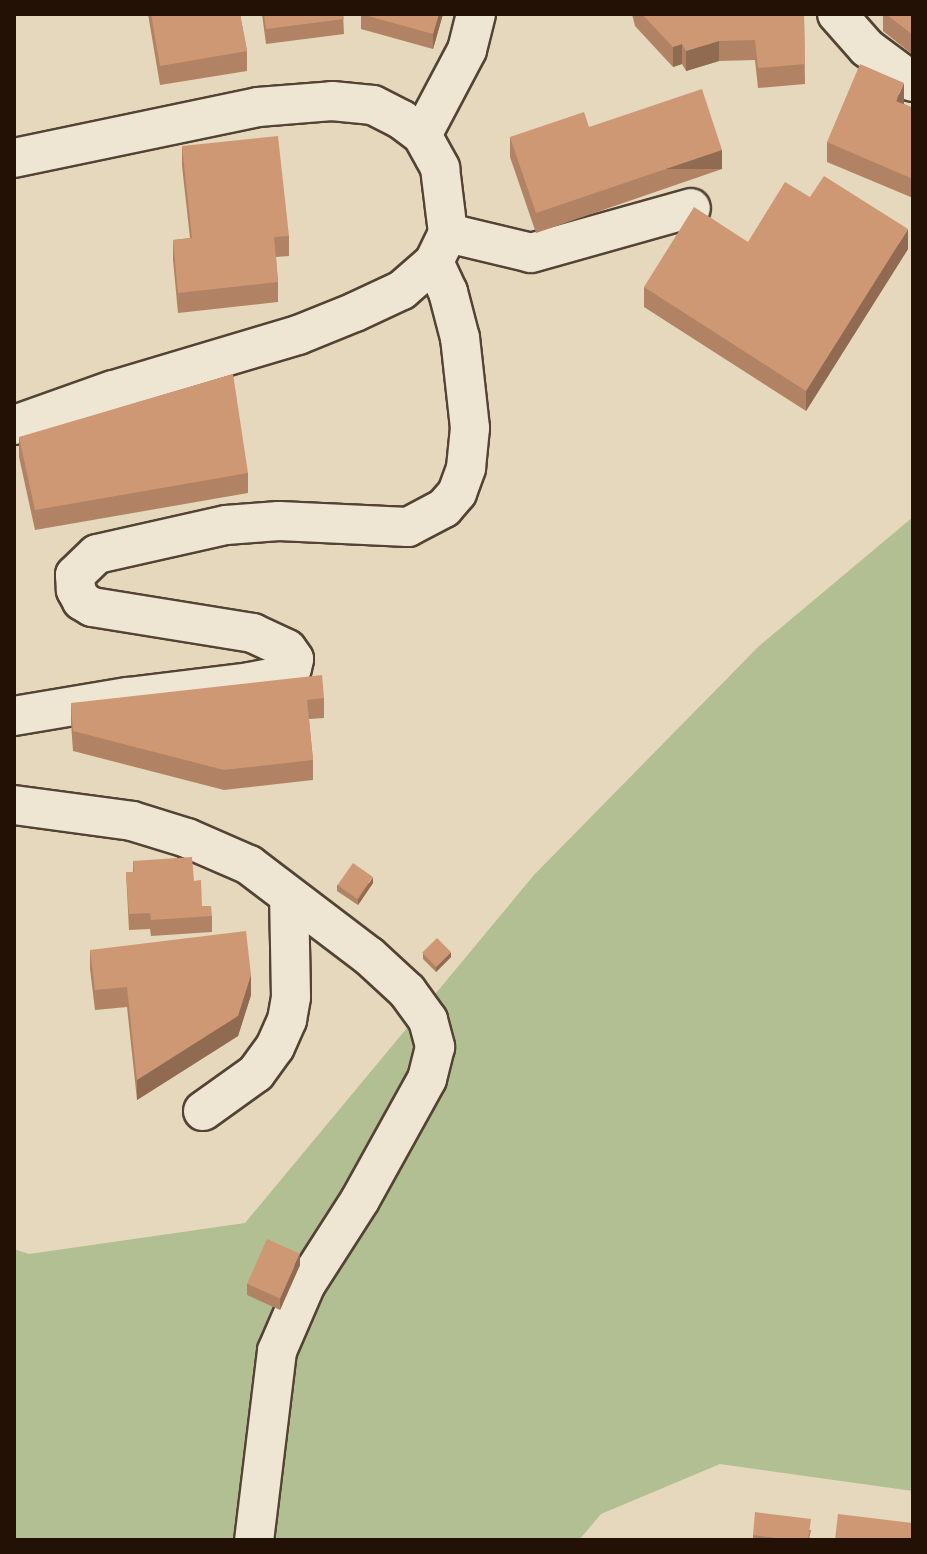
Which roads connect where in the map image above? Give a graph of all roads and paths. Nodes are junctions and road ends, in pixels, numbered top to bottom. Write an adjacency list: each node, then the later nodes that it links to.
1 (476, 14): 4 (street)
2 (837, 14): 3 (street)
3 (913, 82)
4 (422, 135): 5 (street); 7 (street)
5 (14, 158)
6 (691, 208): 7 (street)
7 (441, 247): 8 (street); 9 (street)
8 (14, 425)
9 (14, 716)
10 (14, 805): 11 (street)
11 (289, 897): 12 (street); 13 (street)
12 (203, 1111)
13 (254, 1540)

